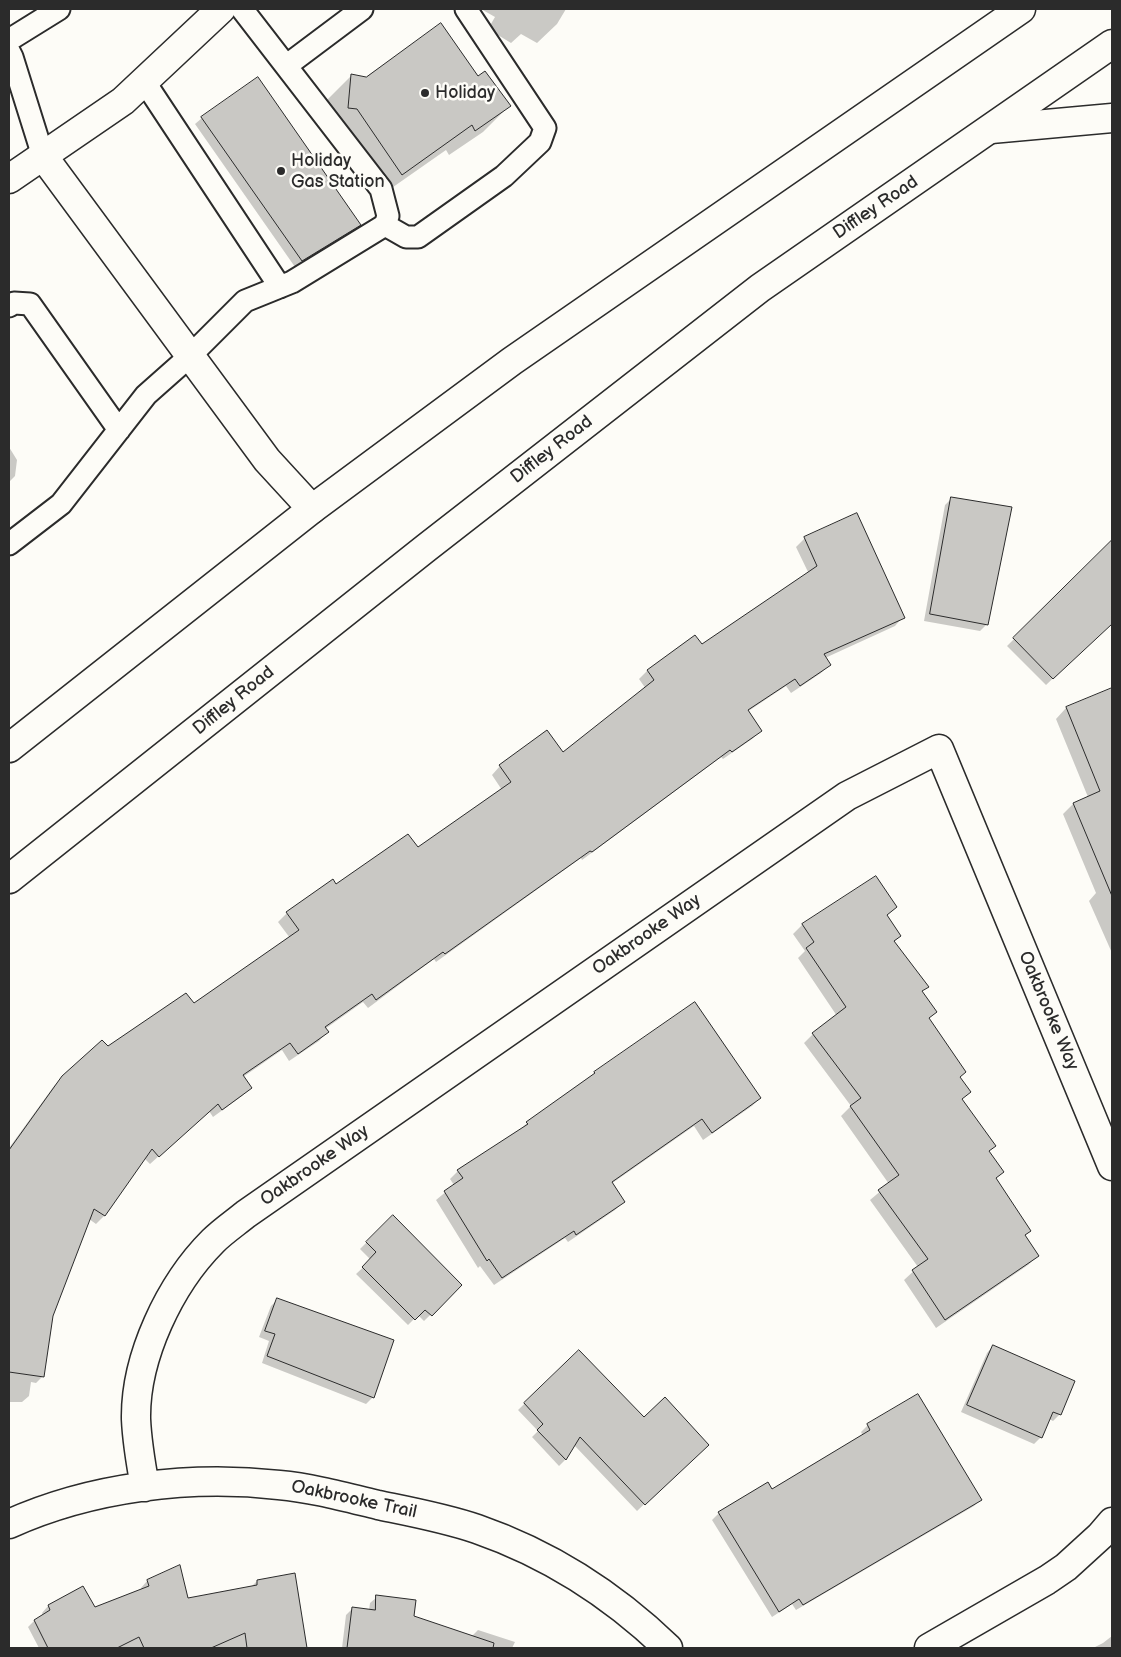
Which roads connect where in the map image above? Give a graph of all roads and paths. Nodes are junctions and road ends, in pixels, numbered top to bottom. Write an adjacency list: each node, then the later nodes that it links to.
1 (59, 9): 7 (lane)
2 (221, 9): 11 (main road)
3 (242, 9): 10 (lane)
4 (362, 9): 10 (lane)
5 (466, 9): 16 (lane)
6 (1021, 9): 21 (main road)
7 (9, 40)
8 (1112, 44): 13 (main road, Diffley Road)
9 (9, 51): 14 (lane)
10 (286, 66): 16 (lane)
11 (144, 81): 14 (main road); 17 (lane)
12 (1112, 118): 13 (main road)
13 (991, 129): 24 (main road, Diffley Road)
14 (43, 156): 15 (main road); 19 (main road)
15 (9, 180)
16 (385, 226): 17 (lane)
17 (280, 287): 19 (lane)
18 (9, 306): 20 (lane)
19 (190, 356): 20 (lane); 21 (main road)
20 (119, 430): 22 (lane)
21 (312, 509): 23 (main road)
22 (9, 544)
23 (9, 748)
24 (9, 879)
25 (1112, 1166): 26 (main road, Oakbrooke Way)
26 (145, 1487): 28 (main road, Oakbrooke Trail); 29 (main road, Oakbrooke Trail)
27 (1112, 1522): 30 (main road)
28 (9, 1524)
29 (668, 1648)
30 (929, 1648)

